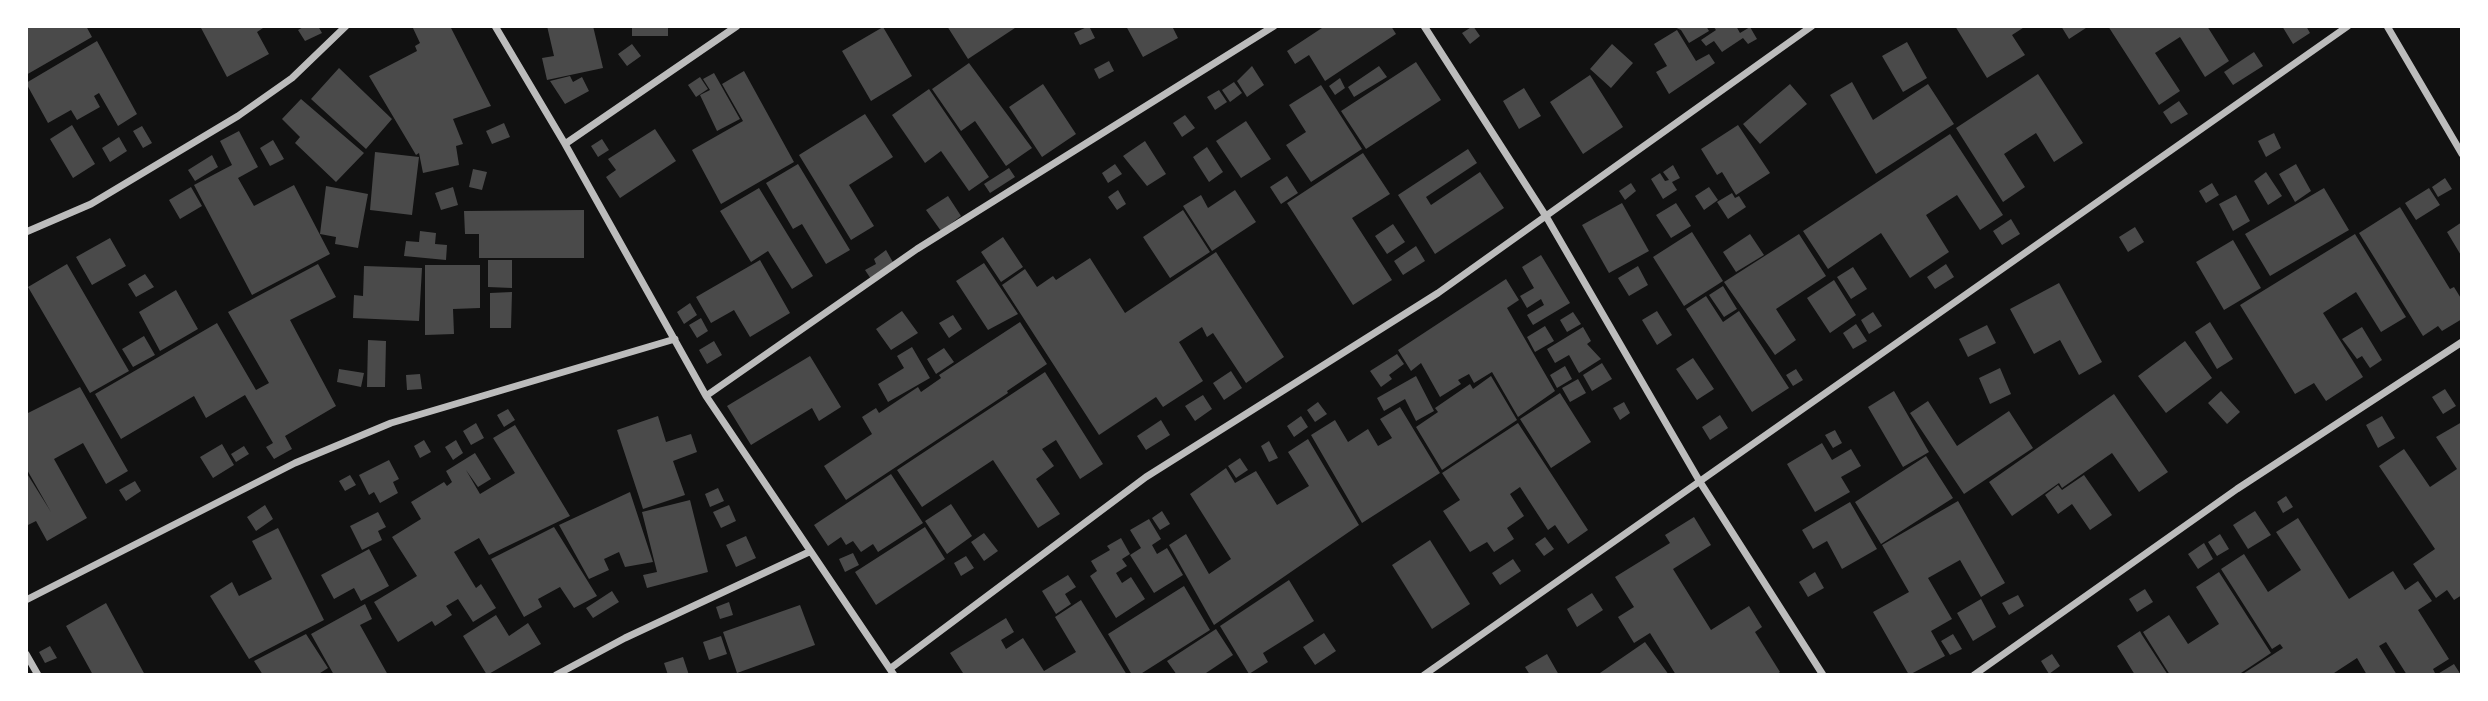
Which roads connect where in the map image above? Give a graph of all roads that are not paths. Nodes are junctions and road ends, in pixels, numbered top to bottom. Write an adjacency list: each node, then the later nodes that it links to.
1 (346, 26): 12 (street)
2 (495, 26): 9 (street)
3 (737, 26): 9 (street)
4 (1274, 26): 15 (street)
5 (1424, 26): 11 (street)
6 (1812, 26): 11 (street)
7 (2348, 26): 16 (street)
8 (2386, 26): 10 (street)
9 (565, 144): 13 (street)
10 (2462, 154)
11 (1547, 218): 16 (street); 20 (street)
12 (26, 232)
13 (675, 339): 15 (street); 18 (street)
14 (2462, 342): 25 (street)
15 (706, 396): 17 (street)
16 (1700, 482): 23 (street); 24 (street)
17 (809, 552): 20 (street); 22 (street)
18 (26, 600)
19 (26, 654): 21 (street)
20 (893, 671)
21 (38, 675)
22 (556, 675)
23 (1424, 675)
24 (1823, 675)
25 (1974, 675)

